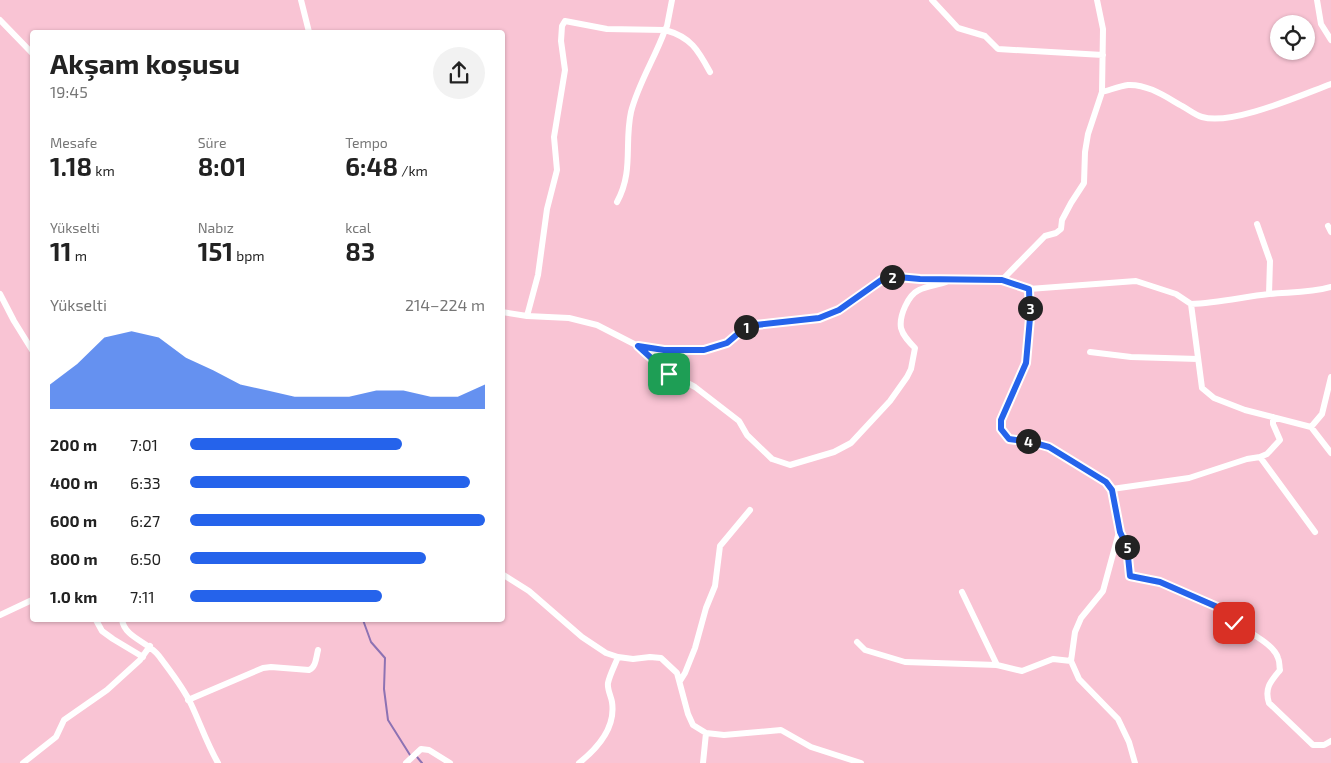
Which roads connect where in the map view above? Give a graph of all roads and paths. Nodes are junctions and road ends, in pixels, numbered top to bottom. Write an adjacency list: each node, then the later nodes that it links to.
1 (301, 0): 7 (street)
2 (672, 0): 8 (street)
3 (932, 0): 11 (street)
4 (1097, 0): 11 (street)
5 (1317, 0): 9 (street)
6 (0, 20): 10 (street)
7 (308, 30)
8 (665, 30): 12 (street); 15 (street); 25 (street)
9 (1331, 40)
10 (30, 51)
11 (1102, 55): 14 (street)
12 (710, 72)
13 (1331, 84): 14 (street)
14 (1102, 92): 18 (street)
15 (617, 202)
16 (1258, 224): 22 (street)
17 (953, 279): 18 (street); 26 (street); 26 (street)
18 (1002, 280): 20 (street)
19 (1331, 287): 22 (street)
20 (1029, 289): 23 (street); 35 (street)
21 (0, 294): 27 (street)
22 (1269, 294): 23 (street)
23 (1191, 304): 29 (street)
24 (505, 312): 25 (street)
25 (527, 316): 26 (street)
26 (638, 346)
27 (30, 347)
28 (1090, 352): 29 (street)
29 (1198, 359): 31 (street)
30 (1331, 377): 32 (street)
31 (1273, 417): 32 (street); 34 (street)
32 (1311, 427): 33 (street)
33 (1331, 453)
34 (1260, 457): 35 (street); 38 (street)
35 (1112, 490): 37 (street)
36 (750, 510): 52 (street)
37 (1120, 532): 50 (street); 55 (street)
38 (1315, 532)
39 (505, 576): 49 (street)
40 (962, 592): 51 (street)
41 (30, 601): 42 (street)
42 (0, 615)
43 (97, 622): 48 (street)
44 (123, 622): 46 (street)
45 (857, 642): 51 (street)
46 (150, 646): 48 (street); 53 (street)
47 (318, 650): 53 (street)
48 (143, 656): 56 (street)
49 (618, 657): 52 (street); 60 (street)
50 (1071, 660): 51 (street); 63 (street)
51 (998, 665)
52 (680, 681): 54 (street)
53 (188, 700): 57 (street)
54 (706, 733): 61 (street); 62 (street)
55 (1331, 741)
56 (23, 763)
57 (218, 763)
58 (406, 763): 59 (street)
59 (450, 763)
60 (579, 763)
61 (703, 763)
62 (861, 763)
63 (1135, 763)

